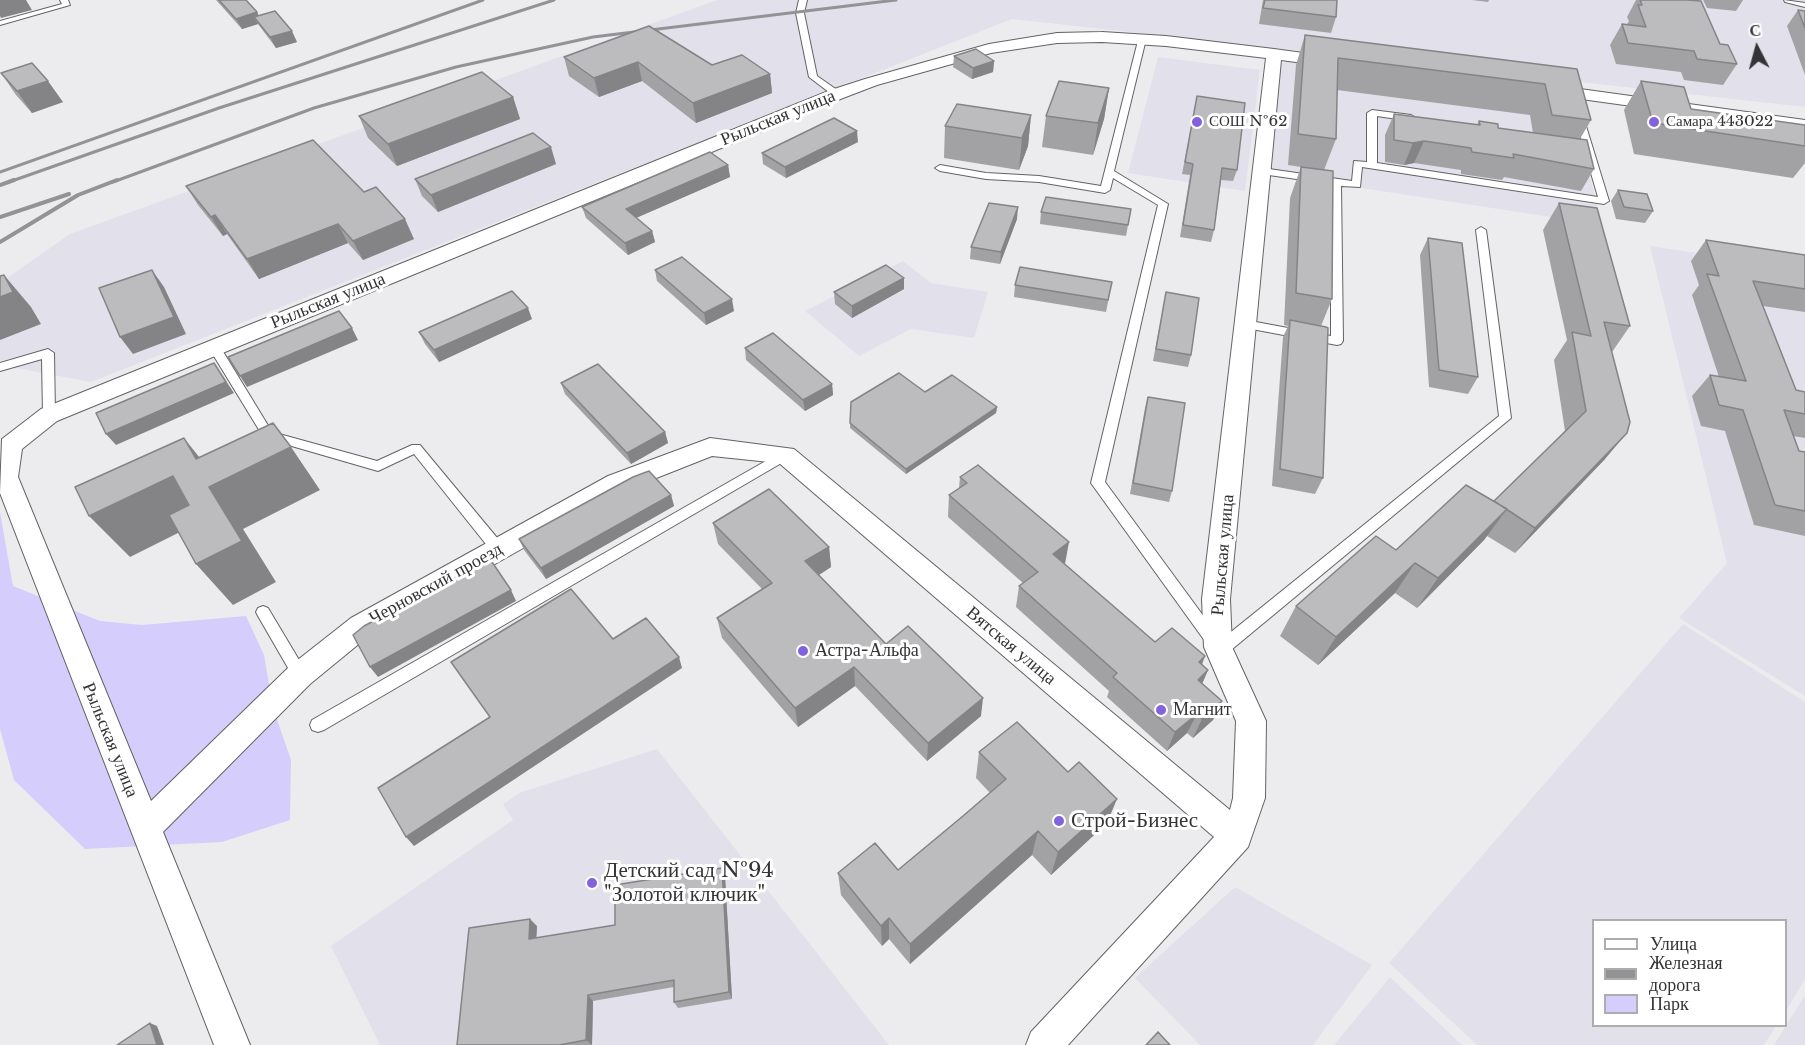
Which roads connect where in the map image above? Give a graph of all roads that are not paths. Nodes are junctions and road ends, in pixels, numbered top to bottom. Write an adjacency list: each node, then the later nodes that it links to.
1 (64, 0): 5 (lane)
2 (802, 0): 11 (lane)
3 (1788, 0): 4 (lane)
4 (1805, 5)
5 (0, 23)
6 (1142, 39): 7 (street, Рыльская улица); 11 (street, Рыльская улица); 17 (lane)
7 (1274, 54): 8 (street, Рыльская улица); 16 (street, Рыльская улица)
8 (1354, 64)
9 (1527, 87): 10 (street)
10 (1573, 92): 13 (street); 14 (lane)
11 (837, 94): 21 (street, Рыльская улица)
12 (1420, 120): 14 (lane)
13 (1805, 125)
14 (1372, 165): 18 (lane)
15 (940, 168): 17 (lane)
16 (1262, 171): 18 (lane); 20 (street, Рыльская улица)
17 (1109, 172): 27 (lane)
18 (1336, 182): 20 (lane)
19 (1480, 230): 27 (lane)
20 (1245, 324): 27 (street, Рыльская улица)
21 (214, 348): 23 (street, Рыльская улица); 25 (lane)
22 (0, 367): 23 (lane)
23 (49, 415): 30 (street, Рыльская улица)
24 (784, 455): 25 (street, Черновский проезд); 29 (lane); 31 (street, Вятская улица)
25 (498, 549): 28 (street, Черновский проезд)
26 (263, 612): 28 (lane)
27 (1220, 650): 31 (street, Рыльская улица)
28 (300, 675): 30 (street, Черновский проезд)
29 (318, 725)
30 (146, 828): 32 (street, Рыльская улица)
31 (1237, 836): 33 (street, Рыльская улица)
32 (232, 1045)
33 (1044, 1045)

